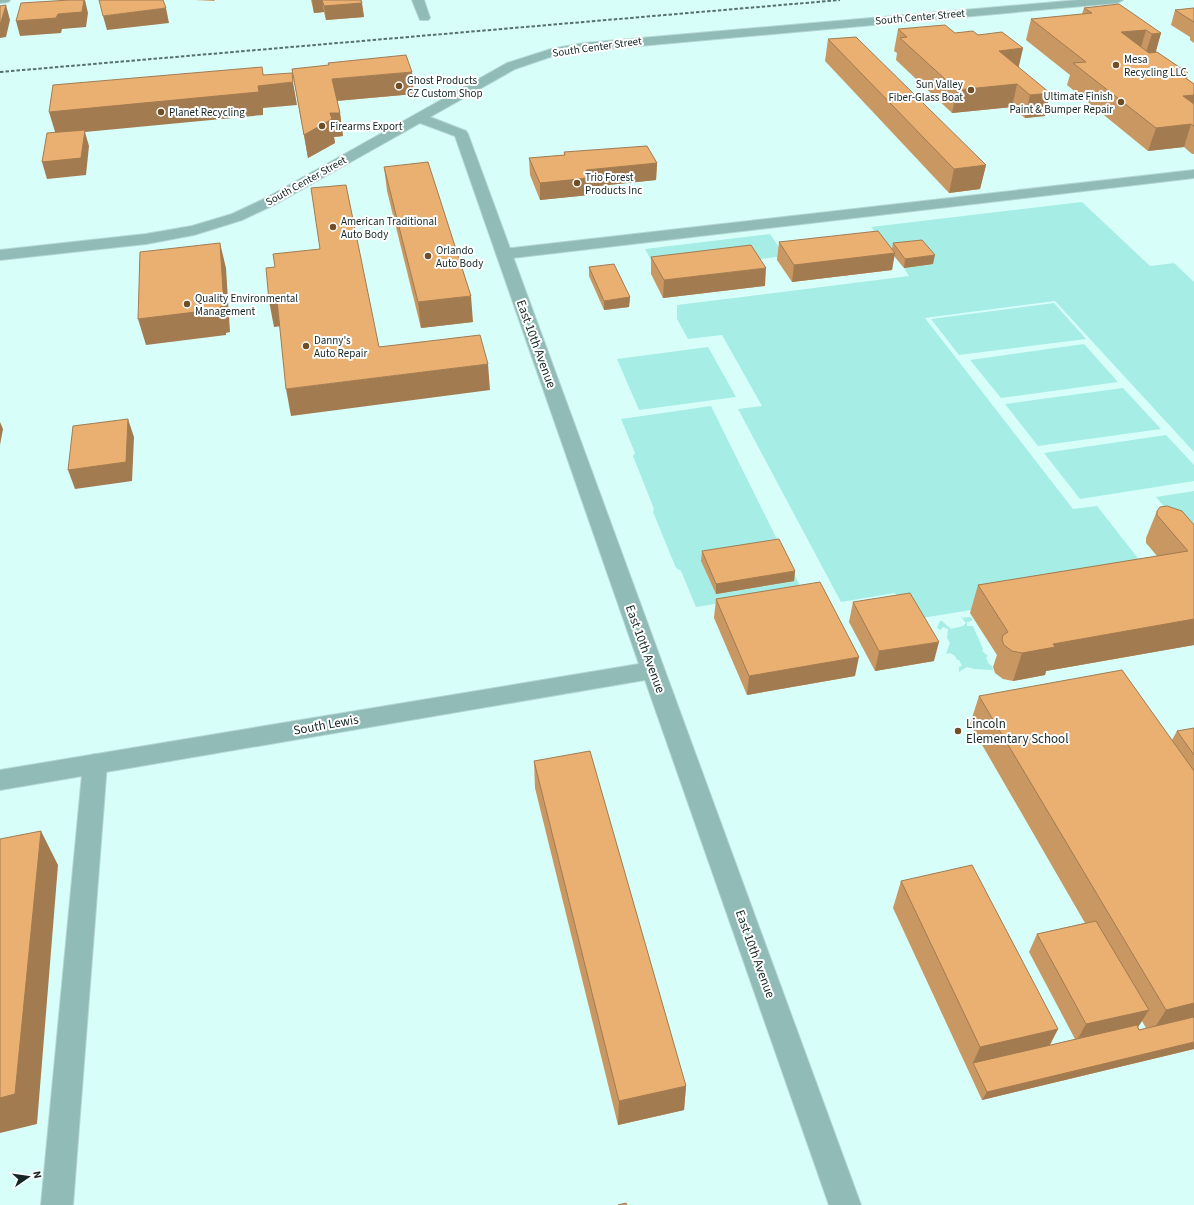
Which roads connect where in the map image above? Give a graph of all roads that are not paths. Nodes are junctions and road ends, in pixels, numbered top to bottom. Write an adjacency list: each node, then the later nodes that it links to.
1 (0, 0): 2 (street)
2 (4, 0)
3 (418, 0): 5 (street)
4 (1118, 0): 6 (street, South Center Street)
5 (424, 18)
6 (420, 118): 8 (street, East 10th Avenue); 9 (street, South Center Street)
7 (1194, 174): 8 (street)
8 (504, 254): 10 (street, East 10th Avenue)
9 (0, 255)
10 (653, 670): 11 (street, South Lewis); 14 (street, East 10th Avenue)
11 (95, 764): 12 (street, South Lewis); 13 (street)
12 (0, 780)
13 (57, 1205)
14 (844, 1205)

